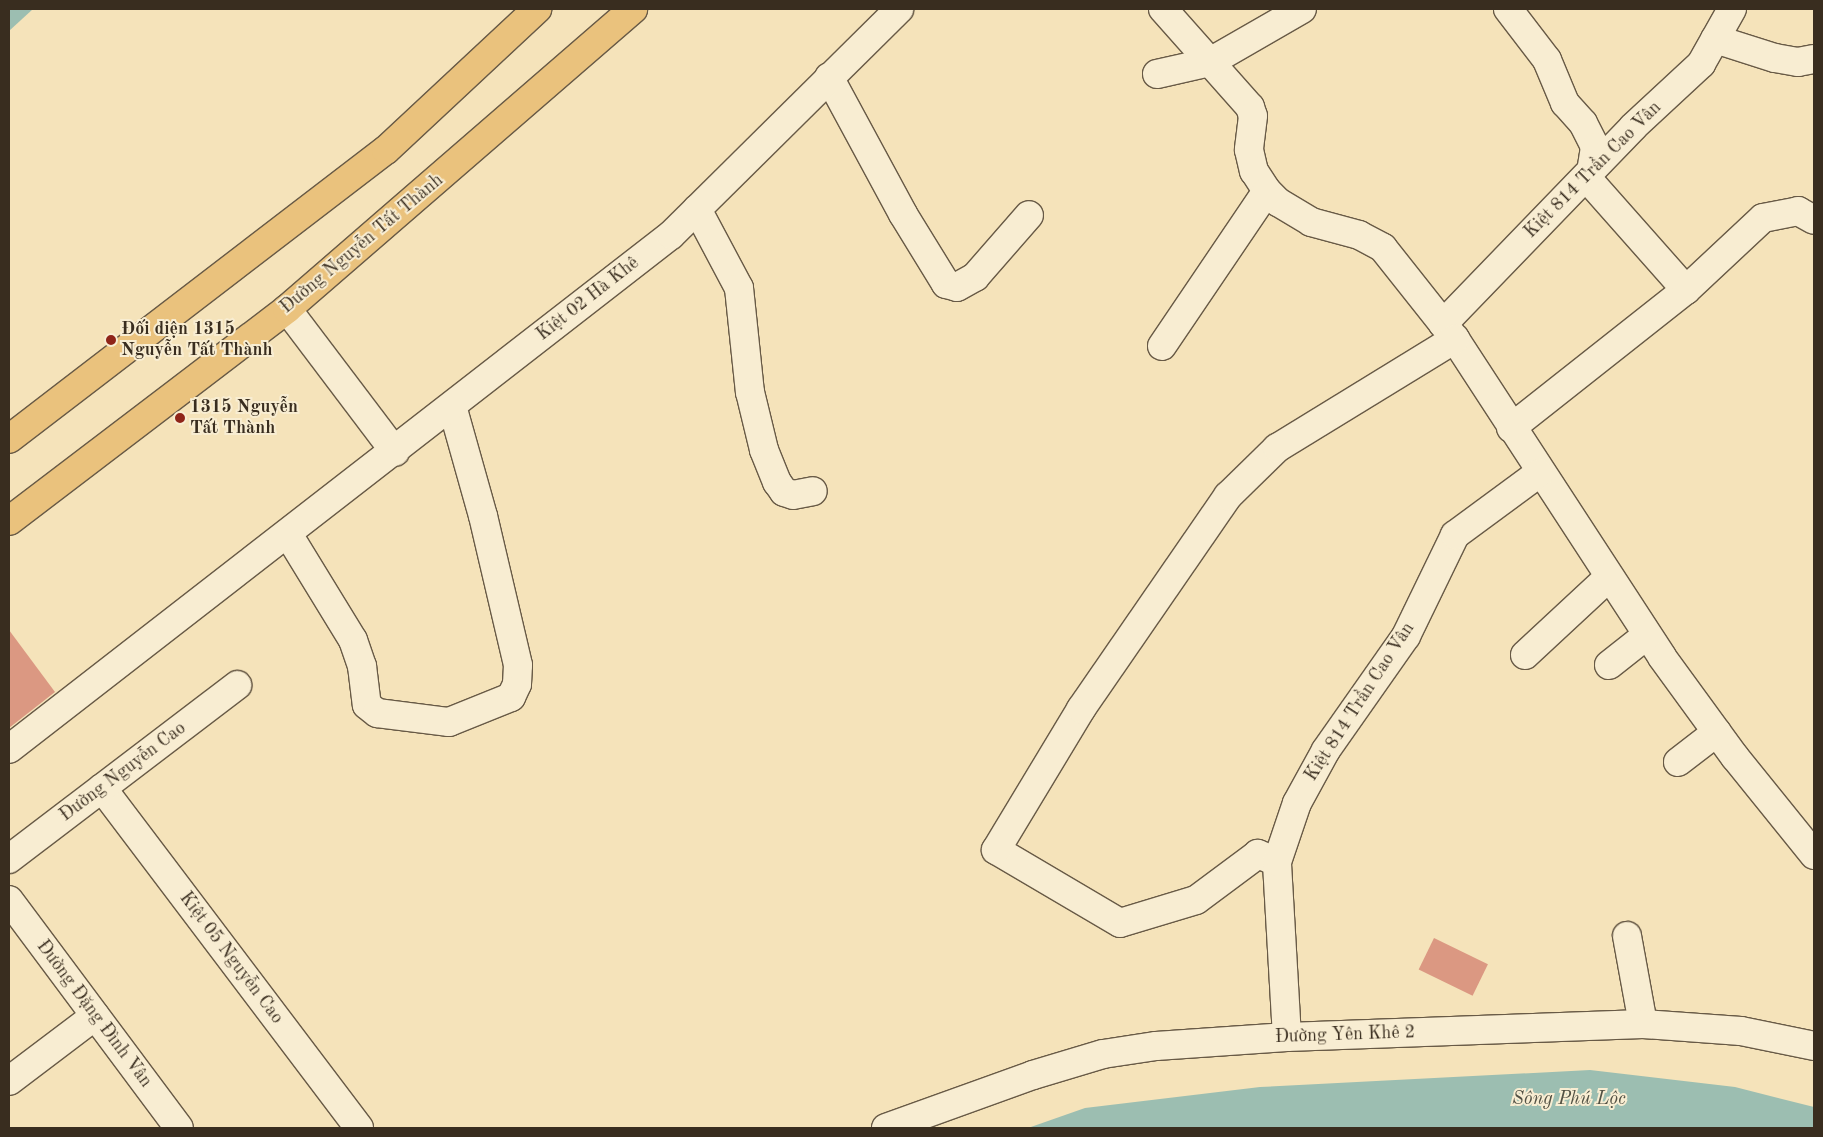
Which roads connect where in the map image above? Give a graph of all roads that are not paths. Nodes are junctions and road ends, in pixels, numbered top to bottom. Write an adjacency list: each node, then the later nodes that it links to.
1 (537, 9): 24 (main road)
2 (633, 9): 19 (main road, Đường Nguyễn Tất Thành)
3 (899, 9): 12 (street, Kiệt 02 Hà Khê)
4 (1163, 9): 10 (street)
5 (1302, 9): 10 (street)
6 (1508, 9): 13 (street)
7 (1732, 9): 8 (street, Kiệt 814 Trần Cao Vân)
8 (1715, 38): 9 (street); 13 (street, Kiệt 814 Trần Cao Vân)
9 (1814, 59)
10 (1210, 62): 11 (street); 14 (street)
11 (1157, 74)
12 (829, 78): 15 (street, Kiệt 02 Hà Khê); 16 (street)
13 (1589, 174): 18 (street); 20 (street, Kiệt 814 Trần Cao Vân)
14 (1267, 190): 20 (street); 21 (street)
15 (697, 209): 22 (street, Kiệt 02 Hà Khê); 27 (street)
16 (1029, 215)
17 (1806, 215): 18 (street)
18 (1686, 290): 23 (street)
19 (287, 309): 25 (street); 28 (main road, Đường Nguyễn Tất Thành)
20 (1449, 332): 23 (street); 41 (street, Kiệt 814 Trần Cao Vân)
21 (1162, 346)
22 (452, 406): 25 (street, Kiệt 02 Hà Khê); 29 (street)
23 (1511, 428): 26 (street)
24 (9, 439)
25 (395, 452): 29 (street, Kiệt 02 Hà Khê)
26 (1539, 473): 30 (street); 41 (street, Kiệt 814 Trần Cao Vân)
27 (813, 491)
28 (9, 520)
29 (288, 534): 36 (street, Kiệt 02 Hà Khê)
30 (1609, 577): 31 (street); 32 (street)
31 (1647, 635): 33 (street); 35 (street)
32 (1525, 655)
33 (1609, 665)
34 (237, 685): 38 (street, Đường Nguyễn Cao)
35 (1716, 732): 37 (street); 39 (street)
36 (9, 749)
37 (1678, 762)
38 (102, 788): 40 (street, Đường Nguyễn Cao); 50 (street, Kiệt 05 Nguyễn Cao)
39 (1811, 845)
40 (9, 859)
41 (1276, 862): 46 (street, Kiệt 814 Trần Cao Vân)
42 (9, 900): 44 (street, Đường Đặng Đình Vân)
43 (1627, 936): 45 (street)
44 (95, 1016): 48 (street); 49 (street, Đường Đặng Đình Vân)
45 (1643, 1024): 46 (street, Đường Yên Khê 2); 47 (street, Đường Yên Khê 2)
46 (1287, 1037): 51 (street, Đường Yên Khê 2)
47 (1814, 1046)
48 (9, 1081)
49 (179, 1128)
50 (359, 1128)
51 (886, 1128)

